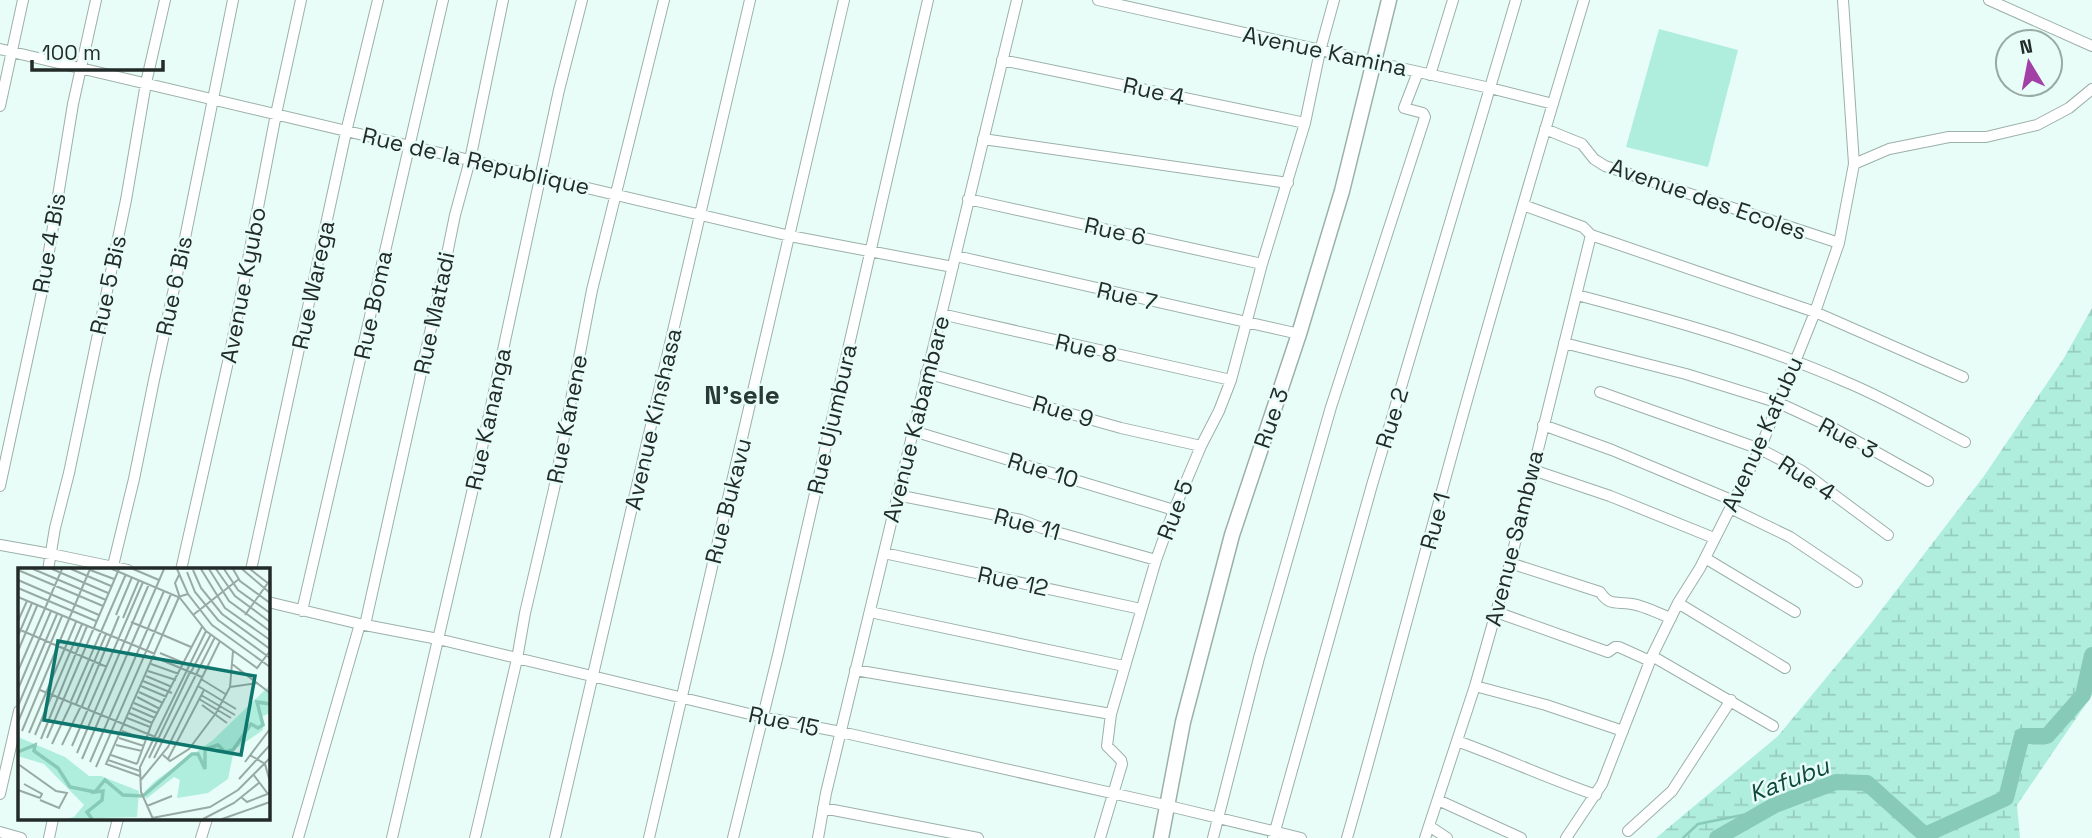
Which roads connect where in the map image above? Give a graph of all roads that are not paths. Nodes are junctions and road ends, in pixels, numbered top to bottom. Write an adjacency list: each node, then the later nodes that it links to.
1 (23, 0): 26 (street)
2 (96, 0): 29 (street, Rue 4 Bis)
3 (165, 0): 32 (street, Rue 5 Bis)
4 (233, 0): 35 (street, Rue 6 Bis)
5 (301, 0): 38 (street, Avenue Kyubo)
6 (378, 0): 41 (street, Rue Warega)
7 (443, 0): 43 (street, Rue Boma)
8 (503, 0): 44 (street, Rue Matadi)
9 (582, 0): 46 (street, Rue Kananga)
10 (664, 0): 48 (street, Rue Kanene)
11 (750, 0): 51 (street, Avenue Kinshasa)
12 (844, 0): 53 (street, Rue Bukavu)
13 (928, 0): 55 (street, Rue Ujumbura)
14 (1017, 0): 27 (street, Avenue Kabambare)
15 (1098, 0): 25 (street, Avenue Kamina)
16 (1334, 0): 25 (street, Rue 5)
17 (1389, 0): 28 (street, Rue 3)
18 (1453, 0): 31 (street)
19 (1517, 0): 33 (street, Rue 2)
20 (1584, 0): 36 (street, Rue 1)
21 (1843, 0): 45 (street, Avenue Kafubu)
22 (1989, 0): 23 (street)
23 (2092, 46)
24 (0, 50): 26 (street, Rue de la Republique)
25 (1320, 51): 28 (street, Avenue Kamina); 39 (street, Rue 5)
26 (12, 52): 29 (street, Rue de la Republique); 37 (street)
27 (1002, 60): 39 (street, Rue 4); 42 (street, Avenue Kabambare)
28 (1373, 62): 30 (street, Avenue Kamina); 62 (street, Rue 3)
29 (80, 70): 32 (street, Rue de la Republique); 77 (street, Rue 4 Bis)
30 (1418, 72): 31 (street, Avenue Kamina); 126 (street)
31 (1430, 75): 33 (street, Avenue Kamina)
32 (146, 83): 35 (street, Rue de la Republique); 85 (street, Rue 5 Bis)
33 (1490, 88): 36 (street, Avenue Kamina); 133 (street, Rue 2)
34 (2092, 89): 45 (street)
35 (211, 99): 38 (street, Rue de la Republique); 90 (street, Rue 6 Bis)
36 (1553, 104): 40 (street, Rue 1)
37 (0, 106)
38 (276, 114): 41 (street, Rue de la Republique); 91 (street, Avenue Kyubo)
39 (1305, 123): 47 (street, Rue 5)
40 (1545, 129): 50 (street, Rue 1); 54 (street, Avenue des Ecoles)
41 (346, 132): 43 (street, Rue de la Republique); 92 (street, Rue Warega)
42 (983, 139): 47 (street); 49 (street, Avenue Kabambare)
43 (408, 146): 44 (street, Rue de la Republique); 97 (street, Rue Boma)
44 (470, 160): 46 (street, Rue de la Republique); 102 (street, Rue Matadi)
45 (1854, 164): 54 (street, Avenue Kafubu)
46 (541, 176): 48 (street, Rue de la Republique); 103 (street, Rue Kananga)
47 (1287, 183): 57 (street, Rue 5)
48 (617, 194): 51 (street, Rue de la Republique); 105 (street, Rue Kanene)
49 (968, 199): 56 (street, Avenue Kabambare); 57 (street, Rue 6)
50 (1523, 205): 52 (street); 150 (street, Rue 1)
51 (701, 214): 53 (street, Rue de la Republique); 109 (street, Avenue Kinshasa)
52 (1591, 235): 58 (street, Avenue Sambwa); 59 (street)
53 (790, 236): 55 (street, Rue de la Republique); 111 (street, Rue Bukavu)
54 (1839, 243): 59 (street, Avenue Kafubu)
55 (871, 250): 56 (street, Rue de la Republique); 115 (street, Rue Ujumbura)
56 (954, 261): 60 (street, Avenue Kabambare); 61 (street, Rue 7)
57 (1262, 264): 61 (street, Rue 5)
58 (1577, 295): 63 (street, Avenue Sambwa); 64 (street)
59 (1815, 312): 64 (street, Avenue Kafubu); 66 (street)
60 (941, 314): 65 (street, Avenue Kabambare); 67 (street, Rue 8)
61 (1246, 323): 62 (street, Rue 7); 67 (street, Rue 5)
62 (1299, 334): 124 (street, Rue 3)
63 (1564, 343): 69 (street, Rue 3); 70 (street, Avenue Sambwa)
64 (1794, 361): 69 (street, Avenue Kafubu); 72 (street)
65 (926, 373): 71 (street, Avenue Kabambare); 73 (street, Rue 9)
66 (1963, 377)
67 (1231, 380): 73 (street, Rue 5)
68 (1601, 392): 74 (street, Rue 4)
69 (1779, 403): 74 (street, Avenue Kafubu); 76 (street, Rue 3)
70 (1543, 425): 75 (street, Avenue Sambwa); 79 (street)
71 (913, 431): 78 (street, Avenue Kabambare); 80 (street, Rue 10)
72 (1965, 442)
73 (1201, 446): 80 (street, Rue 5)
74 (1760, 449): 79 (street, Avenue Kafubu); 81 (street, Rue 4)
75 (1533, 470): 82 (street); 88 (street, Avenue Sambwa)
76 (1928, 481)
77 (0, 485)
78 (897, 495): 84 (street, Avenue Kabambare); 87 (street, Rue 11)
79 (1732, 504): 82 (street, Avenue Kafubu); 93 (street)
80 (1174, 510): 87 (street, Rue 5)
81 (1888, 535)
82 (1714, 538): 86 (street, Avenue Kafubu)
83 (0, 545): 85 (street)
84 (884, 553): 96 (street, Rue 12); 98 (street, Avenue Kabambare)
85 (51, 554): 89 (street, Rue 5 Bis); 90 (street)
86 (1705, 558): 95 (street, Avenue Kafubu); 100 (street)
87 (1156, 560): 96 (street, Rue 5)
88 (1510, 563): 99 (street, Avenue Sambwa); 101 (street)
89 (48, 568)
90 (113, 568)
91 (181, 568)
92 (251, 568)
93 (1857, 582)
94 (270, 603): 97 (street, Rue 15)
95 (1678, 604): 101 (street, Avenue Kafubu); 107 (street)
96 (1141, 610): 106 (street, Rue 5)
97 (302, 611): 102 (street, Rue 15)
98 (870, 612): 106 (street); 108 (street, Avenue Kabambare)
99 (1496, 612): 104 (street); 110 (street, Avenue Sambwa)
100 (1795, 612)
101 (1671, 618): 104 (street, Avenue Kafubu)
102 (362, 625): 103 (street, Rue 15); 138 (street, Rue Matadi)
103 (438, 639): 105 (street, Rue 15); 139 (street, Rue Kananga)
104 (1651, 658): 112 (street); 117 (street, Avenue Kafubu)
105 (517, 659): 109 (street, Rue 15); 140 (street, Rue Kanene)
106 (1124, 666): 113 (street, Rue 5)
107 (1786, 668)
108 (855, 670): 113 (street); 118 (street, Avenue Kabambare)
109 (592, 676): 111 (street, Rue 15); 141 (street, Avenue Kinshasa)
110 (1475, 686): 117 (street); 119 (street, Avenue Sambwa)
111 (681, 697): 115 (street, Rue 15); 142 (street, Rue Bukavu)
112 (1731, 700): 116 (street); 131 (street)
113 (1111, 714): 121 (street, Rue 5)
114 (18, 715): 120 (street)
115 (762, 717): 118 (street, Rue 15); 143 (street, Rue Ujumbura)
116 (1773, 726)
117 (1623, 731): 122 (street, Avenue Kafubu)
118 (841, 732): 121 (street, Rue 15); 125 (street, Avenue Kabambare)
119 (1457, 741): 122 (street); 123 (street, Avenue Sambwa)
120 (0, 794)
121 (1114, 794): 124 (street, Rue 15); 146 (street, Rue 5)
122 (1596, 795): 154 (street, Avenue Kafubu)
123 (1438, 800): 130 (street, Avenue Sambwa); 153 (street)
124 (1169, 806): 126 (street, Rue 15); 147 (street, Rue 3)
125 (823, 808): 144 (street, Avenue Kabambare); 145 (street)
126 (1217, 818): 133 (street, Rue 15); 148 (street)
127 (53, 820): 135 (street)
128 (118, 820): 136 (street)
129 (207, 820): 137 (street)
130 (1429, 827): 151 (street, Avenue Sambwa); 152 (street)
131 (1629, 831)
132 (0, 832): 134 (street)
133 (1274, 835): 149 (street, Rue 15)
134 (21, 838)
135 (49, 838)
136 (113, 838)
137 (201, 838)
138 (298, 838)
139 (392, 838)
140 (475, 838)
141 (555, 838)
142 (649, 838)
143 (733, 838)
144 (818, 838)
145 (978, 838)
146 (1100, 838)
147 (1161, 838)
148 (1213, 838)
149 (1301, 838)
150 (1347, 838)
151 (1425, 838)
152 (1447, 838)
153 (1521, 838)
154 (1566, 838)

